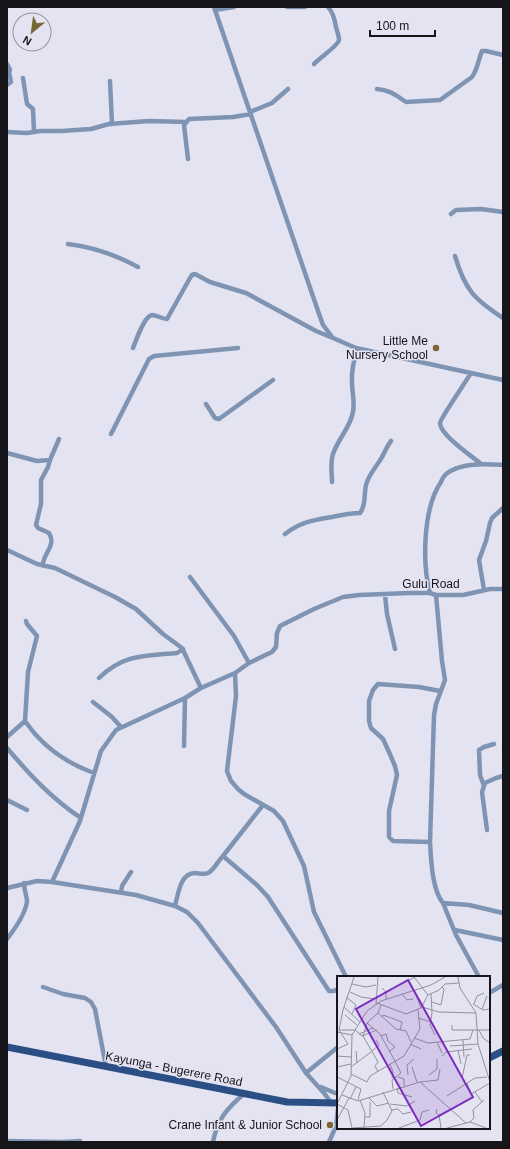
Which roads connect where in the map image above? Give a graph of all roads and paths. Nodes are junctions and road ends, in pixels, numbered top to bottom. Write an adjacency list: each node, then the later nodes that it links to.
1 (234, 7): 5 (street)
2 (287, 7): 3 (street)
3 (305, 7)
4 (328, 7): 8 (street)
5 (214, 8): 14 (street)
6 (503, 55): 13 (street)
7 (7, 64): 11 (street)
8 (314, 64)
9 (23, 78): 18 (street)
10 (110, 81): 16 (street)
11 (7, 85)
12 (288, 89): 14 (street)
13 (377, 89)
14 (251, 113): 15 (street); 26 (street)
15 (186, 122): 16 (street); 19 (street)
16 (112, 124): 18 (street)
17 (7, 132): 18 (street)
18 (34, 132)
19 (188, 159)
20 (503, 212): 21 (street)
21 (451, 214)
22 (68, 244): 24 (street)
23 (455, 256): 25 (street)
24 (138, 267)
25 (503, 318)
26 (333, 338): 27 (street); 29 (street)
27 (133, 348)
28 (238, 348): 34 (street)
29 (356, 348): 30 (street); 41 (street)
30 (472, 373): 32 (street); 39 (street)
31 (274, 380): 33 (street)
32 (503, 380)
33 (206, 404)
34 (111, 434)
35 (59, 439): 38 (street)
36 (391, 441): 43 (street)
37 (7, 453): 38 (street)
38 (50, 460): 45 (street)
39 (481, 464): 40 (street); 49 (street)
40 (503, 465)
41 (332, 482)
42 (503, 508): 48 (street)
43 (285, 534)
44 (7, 550): 45 (street)
45 (43, 566): 53 (street)
46 (190, 577): 55 (street)
47 (503, 589): 48 (street, Gulu Road)
48 (484, 590): 51 (street, Gulu Road)
49 (430, 593): 50 (street, Gulu Road); 51 (street, Gulu Road)
50 (385, 595): 54 (street); 55 (street, Gulu Road)
51 (436, 595): 59 (street)
52 (26, 621): 62 (street)
53 (183, 649): 57 (street); 58 (street)
54 (395, 649)
55 (249, 663): 56 (street, Gulu Road)
56 (235, 673): 58 (street, Gulu Road); 72 (street)
57 (99, 678)
58 (201, 688): 60 (street, Gulu Road)
59 (440, 692): 76 (street); 76 (street)
60 (185, 698): 63 (street, Gulu Road); 66 (street)
61 (92, 702): 63 (street)
62 (25, 721): 64 (street); 68 (street)
63 (121, 727): 68 (street)
64 (7, 737)
65 (494, 744): 70 (street)
66 (184, 746)
67 (7, 748): 74 (street)
68 (94, 773): 74 (street)
69 (503, 776): 70 (street)
70 (484, 786): 75 (street)
71 (7, 800): 73 (street)
72 (263, 806): 77 (street); 89 (street)
73 (27, 810)
74 (80, 818): 79 (street)
75 (487, 830)
76 (430, 842): 83 (street)
77 (222, 856): 84 (street); 93 (street)
78 (131, 872): 82 (street)
79 (52, 882): 80 (street); 82 (street)
80 (24, 883): 81 (street); 87 (street)
81 (8, 887)
82 (121, 892): 84 (street)
83 (443, 903): 85 (street); 86 (street)
84 (175, 906): 100 (street)
85 (503, 913)
86 (454, 930): 88 (street); 90 (street)
87 (7, 939)
88 (503, 940)
89 (346, 976)
90 (477, 976)
91 (503, 985): 94 (street)
92 (43, 987): 99 (street)
93 (337, 990)
94 (490, 992)
95 (7, 1047): 99 (main road, Kayunga - Bugerere Road)
96 (337, 1048): 100 (street)
97 (503, 1051): 98 (main road)
98 (490, 1058)
99 (106, 1067): 103 (main road, Kayunga - Bugerere Road)
100 (306, 1072): 101 (street)
101 (319, 1087): 102 (street); 104 (street)
102 (337, 1093)
103 (244, 1094): 104 (main road, Kayunga - Bugerere Road); 108 (street)
104 (336, 1105): 109 (street)
105 (7, 1141): 107 (street)
106 (80, 1141): 107 (street)
107 (22, 1142)
108 (213, 1142)
109 (329, 1142)

